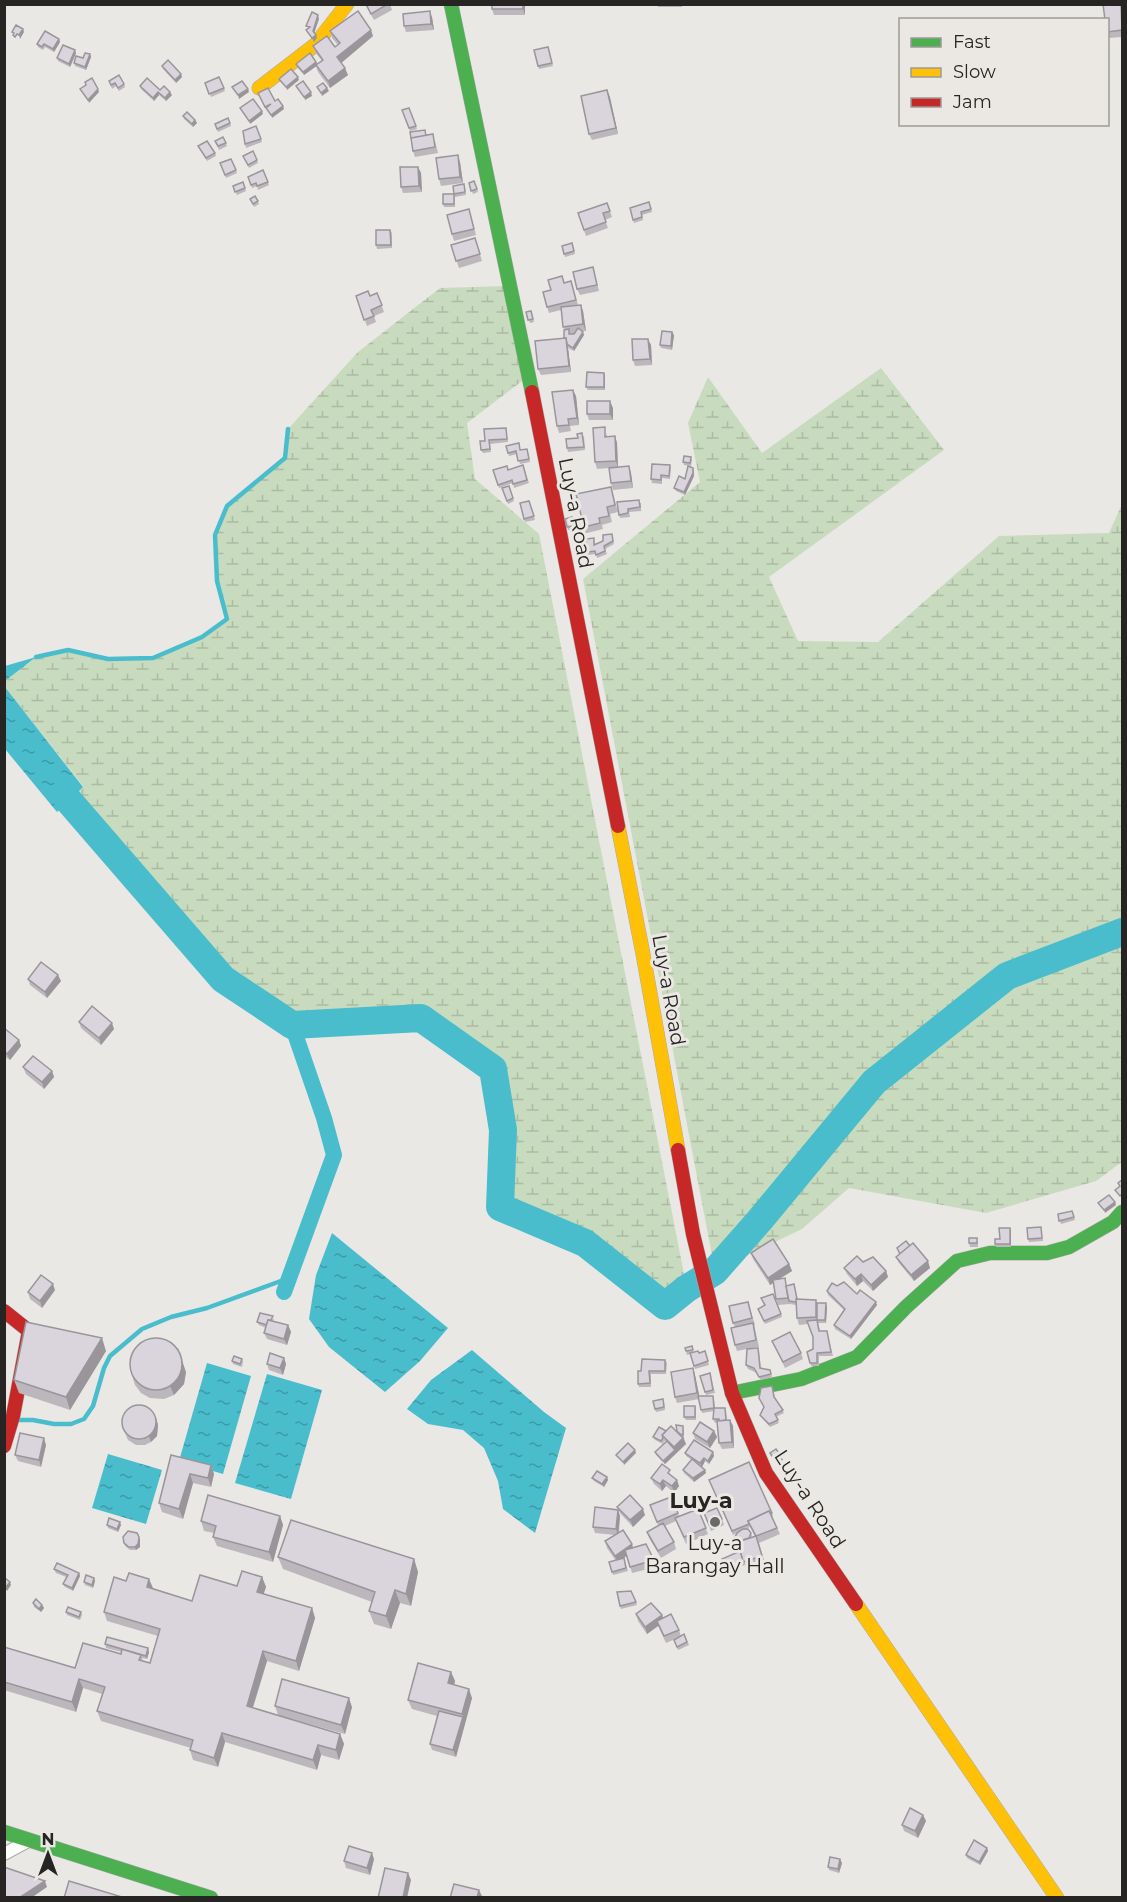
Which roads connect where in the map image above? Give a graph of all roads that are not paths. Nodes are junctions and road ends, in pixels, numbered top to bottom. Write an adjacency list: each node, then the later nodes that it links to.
1 (347, 4): 3 (main road)
2 (452, 4): 6 (main road, Luy-a Road)
3 (259, 88)
4 (1122, 1212): 6 (main road)
5 (4, 1311): 7 (main road)
6 (732, 1393): 12 (main road, Luy-a Road)
7 (6, 1441)
8 (4, 1832): 9 (main road)
9 (30, 1840): 10 (street); 11 (main road)
10 (4, 1854)
11 (211, 1898)
12 (1057, 1898)

